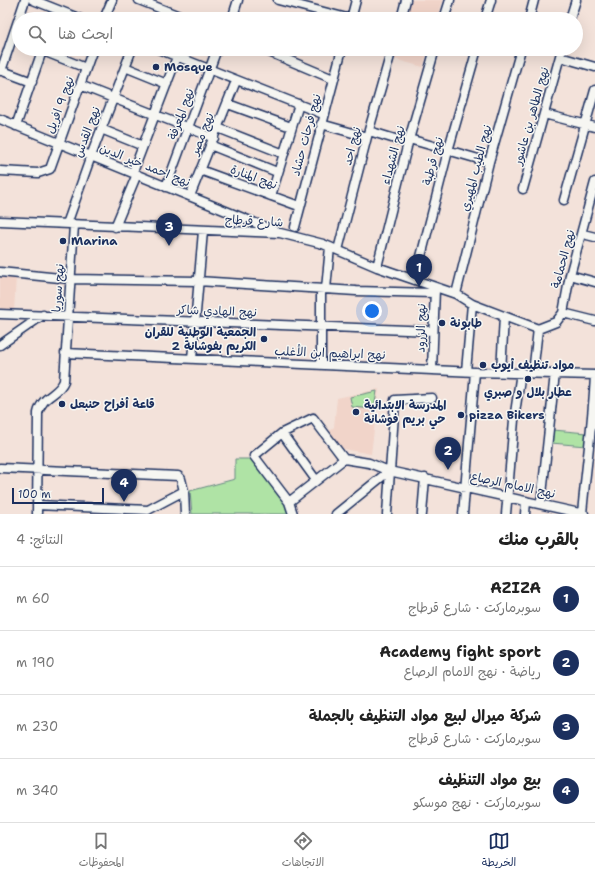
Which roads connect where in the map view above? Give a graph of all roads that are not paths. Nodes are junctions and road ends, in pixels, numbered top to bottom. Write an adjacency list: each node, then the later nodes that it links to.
1 (25, 0): 13 (street)
2 (33, 0): 14 (street)
3 (112, 0): 15 (street)
4 (140, 0): 16 (street)
5 (238, 0): 17 (street)
6 (278, 0): 18 (street)
7 (356, 0): 19 (street)
8 (406, 0): 20 (street)
9 (450, 0): 21 (street)
10 (490, 0): 22 (street)
11 (534, 0): 23 (street)
12 (576, 0): 24 (street)
13 (22, 12)
14 (63, 12)
15 (107, 12)
16 (170, 12)
17 (234, 12)
18 (324, 12)
19 (353, 12)
20 (403, 12)
21 (446, 12)
22 (487, 12)
23 (531, 12)
24 (572, 12)
25 (12, 49): 44 (street)
26 (38, 56): 47 (street)
27 (55, 56): 42 (street)
28 (90, 56): 42 (street, نهج 9 افريل)
29 (129, 56): 40 (street, نهج القدس)
30 (214, 56): 43 (street, نهج المعرفة)
31 (279, 56): 45 (street)
32 (340, 56): 45 (street, نهج فرحات حشاد)
33 (390, 56): 66 (street, نهج احد)
34 (433, 56): 67 (street, نهج الشهداء)
35 (475, 56): 71 (street, نهج قرطبة)
36 (519, 56): 74 (street, نهج الطيب المهيري)
37 (560, 56): 56 (street, نهج الطاهر بن عاشور)
38 (568, 56): 41 (street)
39 (178, 57): 43 (street); 48 (street)
40 (125, 67): 48 (street); 51 (street, نهج القدس)
41 (595, 67)
42 (86, 68): 49 (street, نهج 9 افريل)
43 (209, 69): 46 (street); 65 (street, نهج المعرفة)
44 (1, 71): 47 (street)
45 (333, 79): 55 (street, نهج فرحات حشاد)
46 (236, 81): 52 (street, نهج مصر); 53 (street)
47 (32, 82): 60 (street)
48 (167, 84): 54 (street)
49 (80, 86): 51 (street); 69 (street, نهج 9 افريل)
50 (595, 90): 59 (street)
51 (113, 98): 54 (street); 64 (street, نهج القدس)
52 (228, 104): 61 (street); 63 (street, نهج مصر)
53 (299, 104): 55 (street); 61 (street)
54 (156, 114): 65 (street); 70 (street)
55 (323, 114): 58 (street, نهج فرحات حشاد)
56 (544, 114): 59 (street); 81 (street, نهج الطاهر بن عاشور)
57 (0, 119): 60 (street, نهج احمد خير الدين)
58 (321, 124): 66 (street); 85 (street, نهج فرحات حشاد)
59 (586, 124): 62 (street); 84 (street)
60 (16, 126): 69 (street, نهج احمد خير الدين)
61 (291, 127): 72 (street)
62 (595, 127)
63 (218, 128): 68 (street, نهج مصر); 72 (street)
64 (101, 129): 70 (street); 73 (street, نهج القدس)
65 (189, 129): 68 (street); 79 (street, نهج المعرفة)
66 (368, 134): 67 (street); 94 (street, نهج احد)
67 (409, 141): 71 (street); 95 (street, نهج الشهداء)
68 (212, 142): 75 (street, نهج مصر); 77 (street)
69 (58, 143): 73 (street, نهج احمد خير الدين); 76 (street, نهج 9 افريل)
70 (143, 146): 78 (street)
71 (448, 151): 74 (street); 99 (street, نهج قرطبة)
72 (284, 154): 77 (street)
73 (91, 156): 78 (street, نهج احمد خير الدين); 87 (street, نهج القدس)
74 (489, 162): 104 (street, نهج الطيب المهيري)
75 (200, 170): 82 (street, نهج مصر); 83 (street, نهج المنارة)
76 (0, 171)
77 (277, 172): 83 (street)
78 (135, 173): 79 (street, نهج احمد خير الدين); 88 (street)
79 (166, 187): 82 (street, نهج احمد خير الدين)
80 (594, 187): 92 (street, نهج الحمامة)
81 (523, 189)
82 (190, 196): 91 (street, نهج احمد خير الدين)
83 (271, 196): 85 (street, نهج المنارة)
84 (564, 200)
85 (299, 206): 89 (street, نهج فرحات حشاد)
86 (0, 221): 87 (street, شارع قرطاج)
87 (71, 225): 88 (street, شارع قرطاج); 98 (street, نهج سوريا)
88 (115, 227): 90 (street, شارع قرطاج)
89 (295, 227)
90 (203, 230): 91 (street, شارع قرطاج); 100 (street)
91 (280, 233): 94 (street, شارع قرطاج)
92 (583, 234): 93 (street); 97 (street, نهج الحمامة)
93 (595, 237)
94 (334, 249): 95 (street, شارع قرطاج); 102 (street, نهج احد)
95 (377, 267): 99 (street, شارع قرطاج)
96 (0, 272): 98 (street)
97 (570, 275): 101 (street); 106 (street, نهج الحمامة)
98 (70, 278): 100 (street); 109 (street, نهج سوريا)
99 (415, 280): 103 (street, شارع قرطاج)
100 (198, 281): 102 (street); 112 (street)
101 (595, 282)
102 (323, 289): 103 (street); 113 (street, نهج احد)
103 (434, 290): 104 (street, شارع قرطاج); 115 (street, نهج الزرود)
104 (456, 294): 105 (street, شارع قرطاج)
105 (472, 304): 110 (street, شارع قرطاج); 121 (street)
106 (563, 313): 111 (street); 114 (street)
107 (0, 314): 108 (street, نهج الهادي شاكر)
108 (43, 315): 109 (street, نهج الهادي شاكر); 116 (street)
109 (68, 316): 112 (street, نهج الهادي شاكر); 117 (street, نهج سوريا)
110 (504, 316): 114 (street, شارع قرطاج); 123 (street)
111 (595, 321)
112 (194, 322): 113 (street, نهج الهادي شاكر); 118 (street)
113 (322, 328): 115 (street, نهج الهادي شاكر); 119 (street, نهج احد)
114 (538, 329): 125 (street)
115 (432, 332): 120 (street, نهج الزرود)
116 (0, 345)
117 (65, 353): 118 (street, نهج ابراهيم ابن الأغلب); 132 (street, نهج سوريا)
118 (192, 359): 119 (street, نهج ابراهيم ابن الأغلب)
119 (321, 365): 120 (street, نهج ابراهيم ابن الأغلب)
120 (432, 370): 121 (street, نهج ابراهيم ابن الأغلب)
121 (466, 371): 122 (street, نهج ابراهيم ابن الأغلب)
122 (475, 372): 123 (street, نهج ابراهيم ابن الأغلب); 136 (street)
123 (501, 372): 124 (street, نهج ابراهيم ابن الأغلب)
124 (521, 372): 125 (street, نهج ابراهيم ابن الأغلب); 138 (street)
125 (533, 373): 126 (street, نهج ابراهيم ابن الأغلب)
126 (555, 373): 127 (street, نهج ابراهيم ابن الأغلب); 141 (street)
127 (595, 375): 153 (street)
128 (432, 398): 133 (street)
129 (282, 433): 130 (street); 135 (street); 140 (street)
130 (344, 459): 133 (street, نهج الامام الرصاع); 135 (street)
131 (0, 468): 132 (street)
132 (38, 469): 137 (street); 142 (street, نهج سوريا)
133 (389, 471): 134 (street, نهج الامام الرصاع); 147 (street); 148 (street)
134 (425, 478): 136 (street, نهج الامام الرصاع); 149 (street)
135 (316, 480): 140 (street)
136 (466, 487): 138 (street, نهج الامام الرصاع); 150 (street)
137 (184, 491): 143 (street); 145 (street)
138 (507, 498): 139 (street, نهج الامام الرصاع); 151 (street)
139 (526, 501): 141 (street, نهج الامام الرصاع); 152 (street)
140 (289, 502): 146 (street)
141 (541, 504): 153 (street, نهج الامام الرصاع)
142 (37, 505): 143 (street); 144 (street, نهج سوريا)
143 (148, 512)
144 (36, 514)
145 (185, 514)
146 (293, 514)
147 (336, 514)
148 (387, 514)
149 (422, 514)
150 (463, 514)
151 (506, 514)
152 (525, 514)
153 (583, 514)

